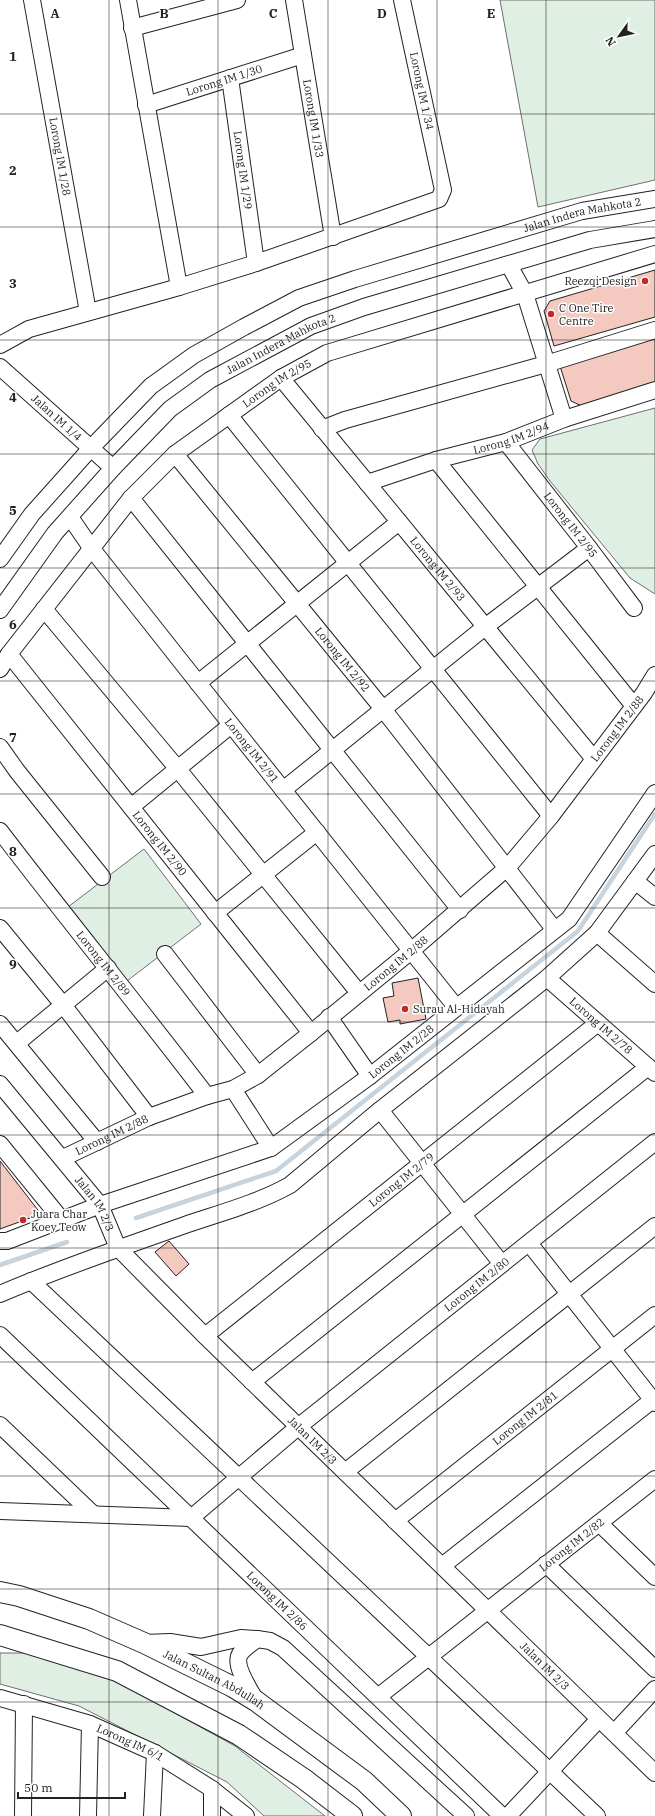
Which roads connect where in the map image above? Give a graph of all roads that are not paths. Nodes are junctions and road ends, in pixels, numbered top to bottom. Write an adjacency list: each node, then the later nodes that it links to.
1 (32, 0): 18 (street, Lorong IM 1/28)
2 (128, 0): 6 (street)
3 (237, 0): 6 (street)
4 (294, 0): 7 (street, Lorong IM 1/33)
5 (402, 0): 12 (street, Lorong IM 1/34)
6 (132, 28): 9 (street)
7 (303, 55): 8 (street, Lorong IM 1/30); 12 (street, Lorong IM 1/33)
8 (230, 78): 9 (street, Lorong IM 1/30); 14 (street, Lorong IM 1/29)
9 (146, 105): 16 (street)
10 (655, 199): 29 (street, Jalan Indera Mahkota 2)
11 (655, 229): 15 (street, Jalan Indera Mahkota 2)
12 (333, 237): 14 (street)
13 (655, 254): 17 (street, Lorong IM 2/95)
14 (256, 263): 16 (street)
15 (509, 265): 17 (street); 32 (street, Jalan Indera Mahkota 2)
16 (178, 287): 18 (street)
17 (525, 294): 21 (street); 23 (street, Lorong IM 2/95)
18 (88, 312): 20 (street)
19 (655, 330): 21 (street)
20 (0, 345)
21 (546, 364): 26 (street); 27 (street)
22 (0, 367): 29 (street, Jalan IM 1/4)
23 (281, 378): 25 (street, Lorong IM 2/95); 27 (street, Lorong IM 2/93)
24 (655, 390): 26 (street, Lorong IM 2/94)
25 (229, 415): 30 (street, Lorong IM 2/95); 40 (street)
26 (564, 419): 28 (street, Lorong IM 2/94)
27 (322, 429): 33 (street, Lorong IM 2/93)
28 (506, 442): 31 (street, Lorong IM 2/94); 37 (street, Lorong IM 2/95)
29 (91, 448): 32 (street, Jalan IM 1/4); 39 (street, Jalan Indera Mahkota 2)
30 (175, 454): 34 (street, Lorong IM 2/95); 42 (street, Lorong IM 2/92)
31 (436, 460): 33 (street, Lorong IM 2/94); 41 (street)
32 (113, 468): 35 (street, Jalan Indera Mahkota 2)
33 (367, 483): 36 (street, Lorong IM 2/93)
34 (131, 498): 38 (street, Lorong IM 2/95); 47 (street)
35 (70, 517): 38 (street, Lorong IM 2/91); 44 (street, Jalan Indera Mahkota 2)
36 (399, 522): 40 (street); 46 (street, Lorong IM 2/93)
37 (589, 548): 41 (street); 43 (street, Lorong IM 2/95)
38 (92, 549): 45 (street, Lorong IM 2/95); 52 (street, Lorong IM 2/91)
39 (0, 559)
40 (348, 563): 42 (street); 50 (street)
41 (538, 587): 46 (street); 54 (street)
42 (297, 604): 47 (street); 55 (street, Lorong IM 2/92)
43 (634, 608)
44 (0, 610)
45 (44, 610): 48 (street, Lorong IM 2/95); 60 (street)
46 (485, 627): 50 (street); 59 (street, Lorong IM 2/93)
47 (247, 644): 52 (street); 58 (street)
48 (9, 654): 49 (street, Lorong IM 2/95); 63 (street, Lorong IM 2/90)
49 (0, 669)
50 (433, 669): 55 (street); 64 (street)
51 (655, 675): 53 (street, Lorong IM 2/88)
52 (198, 683): 56 (street, Lorong IM 2/91)
53 (649, 696): 54 (street, Lorong IM 2/88)
54 (634, 706): 59 (street, Lorong IM 2/88)
55 (383, 709): 58 (street); 68 (street, Lorong IM 2/92)
56 (231, 725): 60 (street); 61 (street, Lorong IM 2/91)
57 (0, 747): 70 (street)
58 (332, 750): 61 (street); 73 (street)
59 (594, 759): 64 (street, Lorong IM 2/88)
60 (177, 768): 63 (street); 69 (street)
61 (283, 790): 66 (street, Lorong IM 2/91)
62 (655, 793): 76 (street, Lorong IM 2/28)
63 (131, 807): 74 (street, Lorong IM 2/90)
64 (551, 816): 68 (street, Lorong IM 2/88)
65 (0, 831): 80 (street, Lorong IM 2/89)
66 (316, 832): 69 (street); 78 (street, Lorong IM 2/91)
67 (655, 854): 71 (street)
68 (508, 867): 73 (street, Lorong IM 2/88); 76 (street, Lorong IM 2/92)
69 (263, 875): 74 (street); 83 (street)
70 (102, 877)
71 (635, 880): 72 (street); 77 (street)
72 (655, 897)
73 (460, 910): 78 (street, Lorong IM 2/88)
74 (215, 913): 89 (street, Lorong IM 2/90)
75 (0, 928): 84 (street)
76 (554, 928): 85 (street, Lorong IM 2/28)
77 (597, 933): 81 (street); 82 (street)
78 (411, 951): 83 (street, Lorong IM 2/88); 85 (street, Lorong IM 2/91)
79 (165, 954): 92 (street)
80 (108, 968): 84 (street); 96 (street, Lorong IM 2/89)
81 (547, 978): 87 (street, Lorong IM 2/78); 97 (street)
82 (655, 984)
83 (359, 993): 86 (street, Lorong IM 2/88)
84 (64, 1006): 90 (street); 98 (street)
85 (456, 1007): 93 (street, Lorong IM 2/28)
86 (329, 1017): 89 (street, Lorong IM 2/88); 93 (street)
87 (598, 1023): 91 (street, Lorong IM 2/78); 104 (street, Lorong IM 2/79)
88 (0, 1024): 90 (street)
89 (311, 1033): 92 (street, Lorong IM 2/88)
90 (17, 1043): 99 (street)
91 (652, 1070): 106 (street)
92 (258, 1075): 95 (street, Lorong IM 2/88)
93 (370, 1076): 102 (street, Lorong IM 2/28)
94 (0, 1084): 103 (street, Jalan IM 2/3)
95 (233, 1090): 96 (street, Lorong IM 2/88); 102 (street)
96 (207, 1096): 98 (street, Lorong IM 2/88)
97 (380, 1110): 104 (street); 111 (street)
98 (149, 1117): 99 (street, Lorong IM 2/88)
99 (97, 1142): 103 (street, Lorong IM 2/88)
100 (655, 1142): 110 (street, Lorong IM 2/80)
101 (0, 1144): 107 (street)
102 (271, 1148): 105 (street, Lorong IM 2/28)
103 (62, 1158): 105 (street, Jalan IM 2/3)
104 (422, 1163): 106 (street); 118 (street, Lorong IM 2/79)
105 (100, 1206): 107 (street, Lorong IM 2/28); 111 (street, Jalan IM 2/3)
106 (463, 1215): 112 (street); 120 (street)
107 (61, 1220): 109 (street, Lorong IM 2/28)
108 (655, 1226): 115 (street)
109 (0, 1241)
110 (528, 1243): 112 (street, Lorong IM 2/80); 115 (street)
111 (118, 1248): 113 (street); 118 (street, Jalan IM 2/3)
112 (502, 1264): 123 (street, Lorong IM 2/80)
113 (31, 1281): 114 (street); 125 (street)
114 (0, 1294)
115 (569, 1294): 119 (street); 124 (street)
116 (655, 1315): 119 (street, Lorong IM 2/81)
117 (0, 1335): 129 (street, Lorong IM 2/86)
118 (205, 1336): 120 (street, Jalan IM 2/3)
119 (612, 1349): 121 (street); 130 (street, Lorong IM 2/81)
120 (252, 1382): 123 (street, Jalan IM 2/3)
121 (654, 1400): 133 (street)
122 (0, 1425): 128 (street)
123 (298, 1427): 124 (street, Jalan IM 2/3); 125 (street, Lorong IM 2/80)
124 (345, 1472): 130 (street, Jalan IM 2/3)
125 (238, 1477): 129 (street, Lorong IM 2/80); 140 (street)
126 (654, 1482): 131 (street, Lorong IM 2/82)
127 (0, 1511): 128 (street)
128 (93, 1514): 129 (street)
129 (191, 1518): 143 (street, Lorong IM 2/86)
130 (395, 1521): 133 (street, Jalan IM 2/3)
131 (599, 1523): 132 (street, Lorong IM 2/82); 134 (street)
132 (546, 1564): 136 (street, Lorong IM 2/82); 141 (street)
133 (442, 1566): 136 (street, Jalan IM 2/3)
134 (655, 1577)
135 (0, 1592): 139 (main road, Jalan Sultan Abdullah)
136 (488, 1610): 140 (street, Lorong IM 2/82); 147 (street, Jalan IM 2/3)
137 (0, 1635): 159 (main road)
138 (256, 1638): 139 (street); 145 (street); 161 (street)
139 (144, 1643): 145 (main road, Jalan Sultan Abdullah)
140 (429, 1657): 143 (street, Lorong IM 2/82); 151 (street)
141 (655, 1669)
142 (655, 1689): 149 (street)
143 (379, 1696): 162 (street, Lorong IM 2/86)
144 (0, 1698): 146 (street, Lorong IM 6/1)
145 (256, 1701): 160 (main road, Jalan Sultan Abdullah)
146 (24, 1704): 148 (street, Lorong IM 6/1); 154 (street)
147 (599, 1718): 149 (street, Jalan IM 2/3); 151 (street)
148 (90, 1724): 150 (street, Lorong IM 6/1); 155 (street)
149 (614, 1733): 152 (street, Jalan IM 2/3)
150 (155, 1753): 153 (street, Lorong IM 6/1); 156 (street)
151 (550, 1772): 163 (street); 164 (street)
152 (655, 1773)
153 (212, 1789): 157 (street); 158 (street, Lorong IM 6/1)
154 (23, 1816)
155 (88, 1816)
156 (152, 1816)
157 (212, 1816)
158 (246, 1816)
159 (352, 1816)
160 (401, 1816)
161 (466, 1816)
162 (502, 1816)
163 (508, 1816)
164 (597, 1816)

